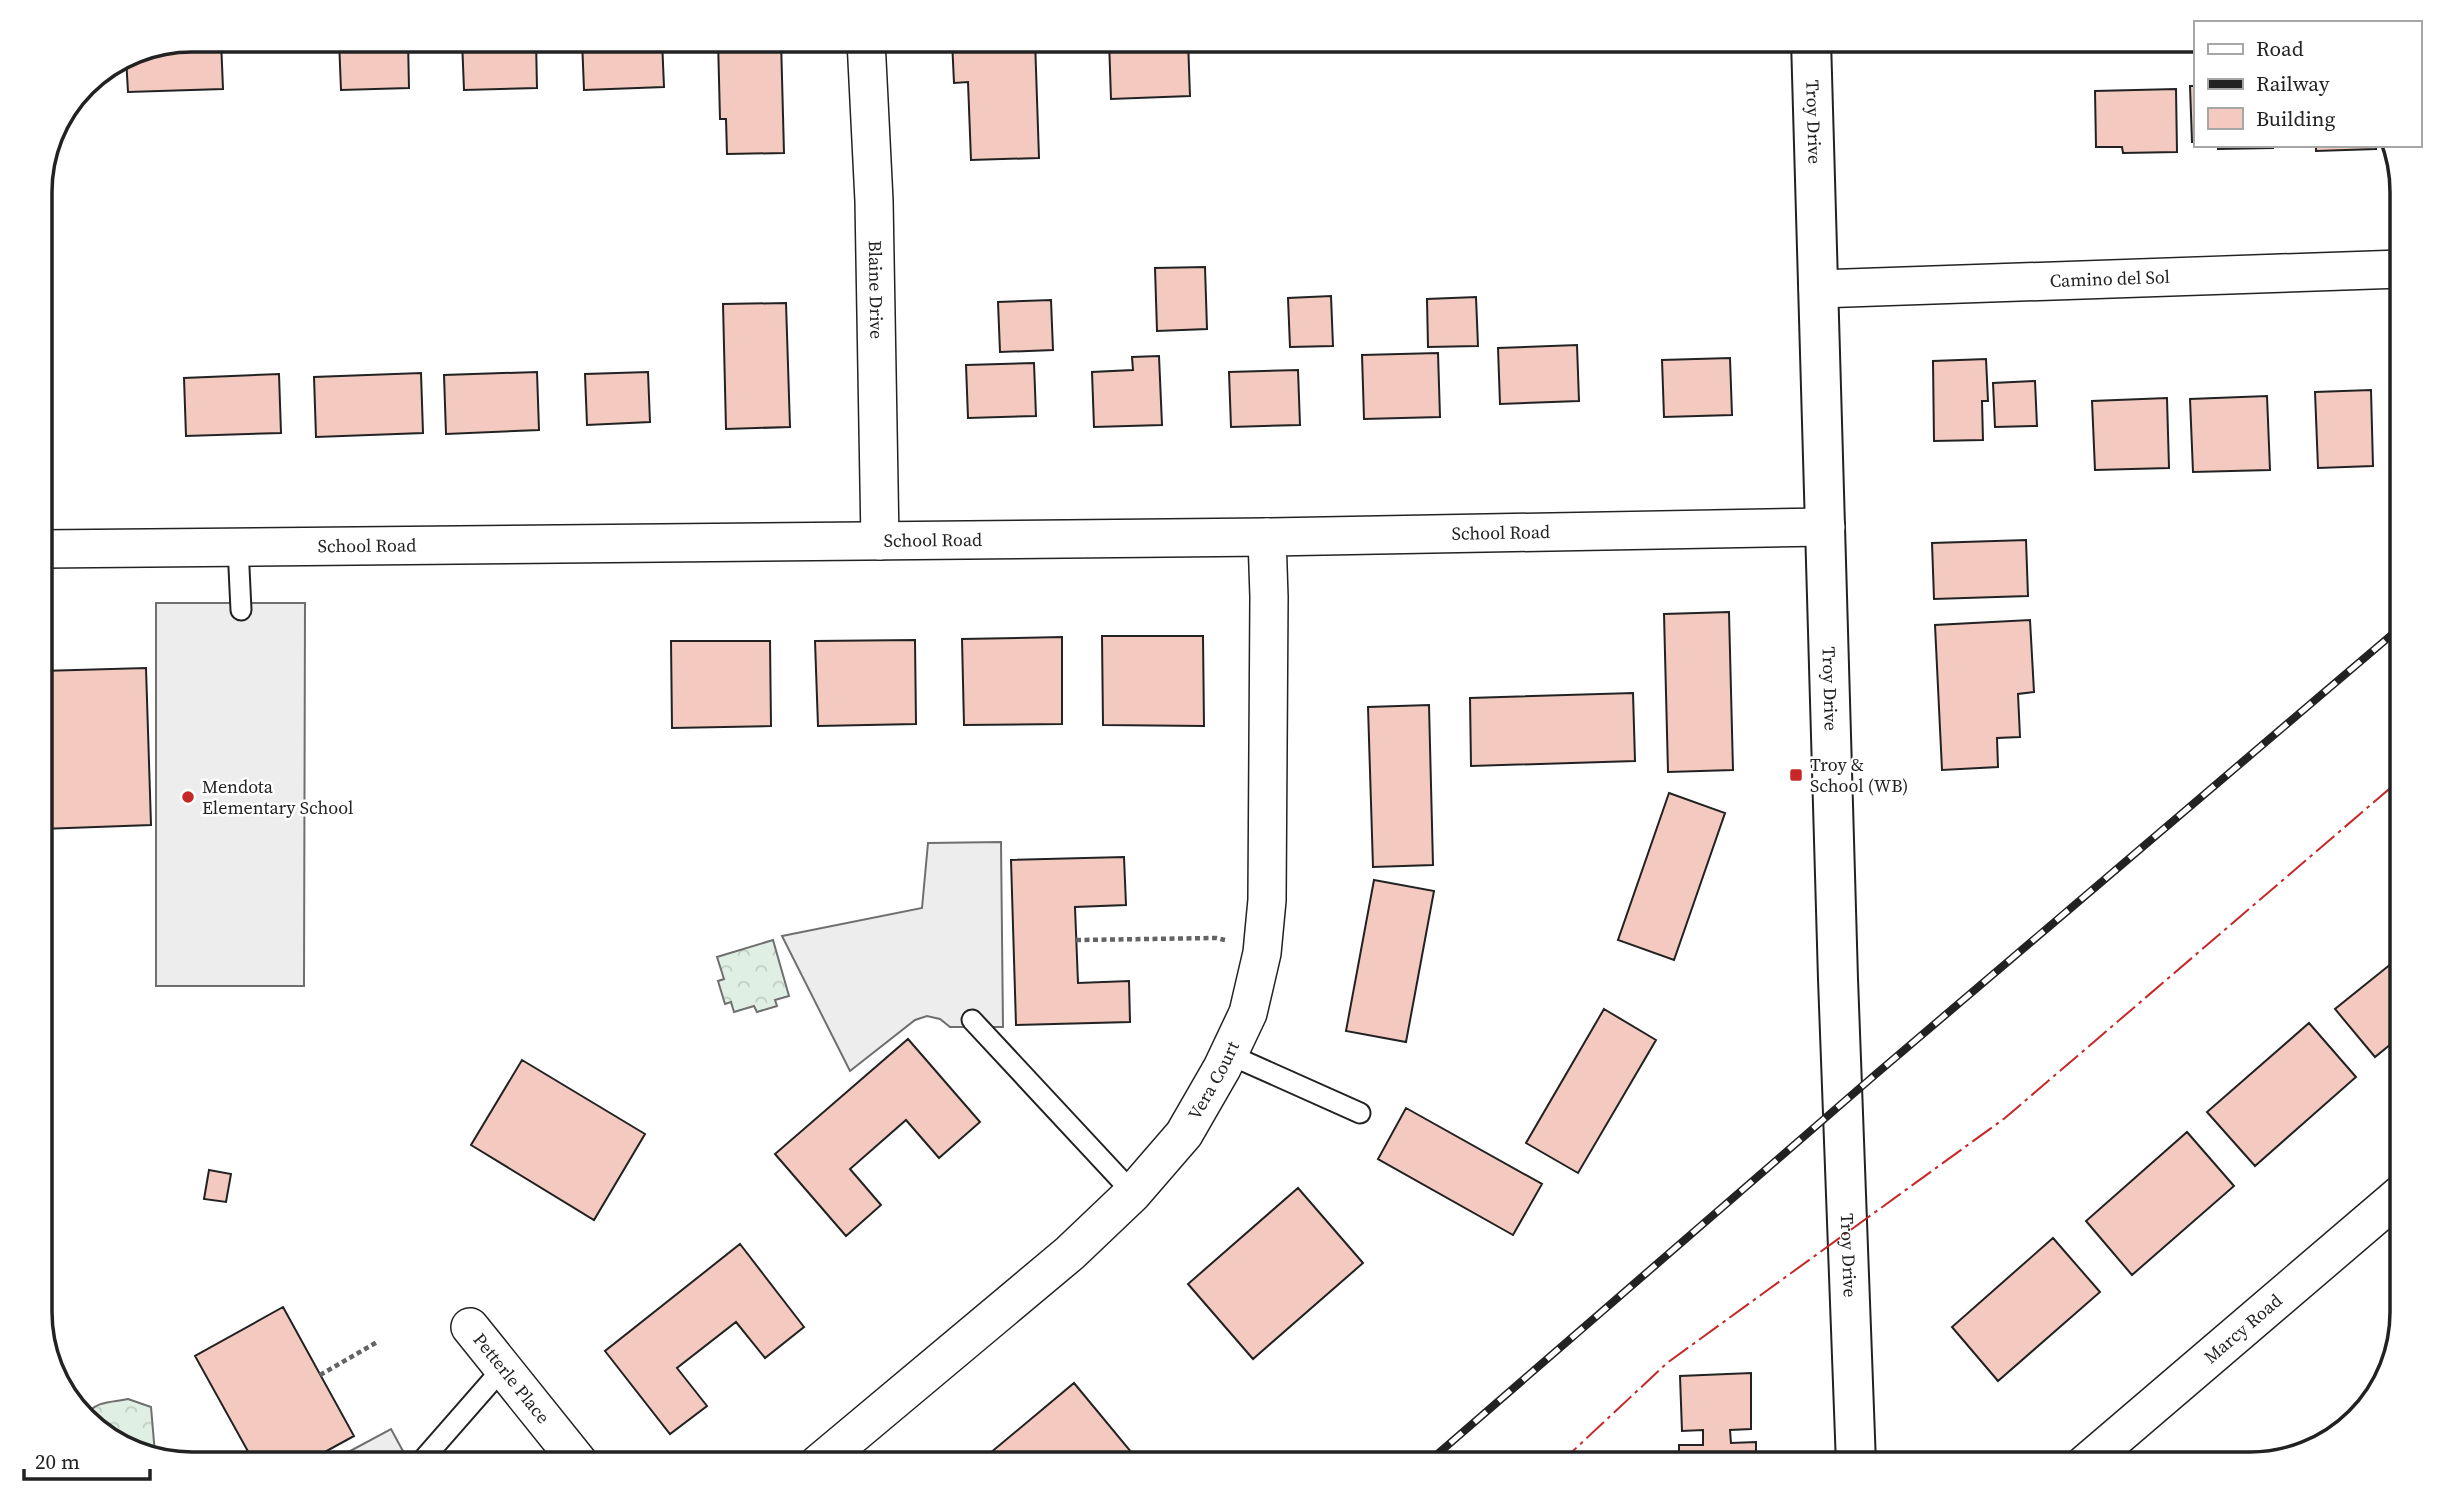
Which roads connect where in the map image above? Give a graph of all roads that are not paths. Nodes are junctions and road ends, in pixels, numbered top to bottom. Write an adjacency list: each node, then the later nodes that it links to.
1 (867, 52): 7 (street, Blaine Drive)
2 (1811, 52): 4 (street, Troy Drive)
3 (2389, 269): 4 (street, Camino del Sol)
4 (1818, 289): 5 (street, Troy Drive)
5 (1826, 527): 6 (street, School Road); 21 (street, Troy Drive)
6 (1267, 537): 7 (street, School Road); 12 (street, Vera Court)
7 (880, 541): 8 (street, School Road)
8 (238, 547): 9 (street, School Road); 10 (lane)
9 (53, 549)
10 (241, 610)
11 (972, 1020): 14 (lane)
12 (1228, 1054): 13 (lane); 14 (street, Vera Court)
13 (1360, 1113)
14 (1133, 1193): 20 (street, Vera Court)
15 (2390, 1203): 22 (street, Marcy Road)
16 (470, 1327): 17 (street, Petterle Place)
17 (503, 1368): 18 (lane); 19 (street, Petterle Place)
18 (430, 1452)
19 (570, 1452)
20 (832, 1452)
21 (1856, 1452)
22 (2099, 1452)

